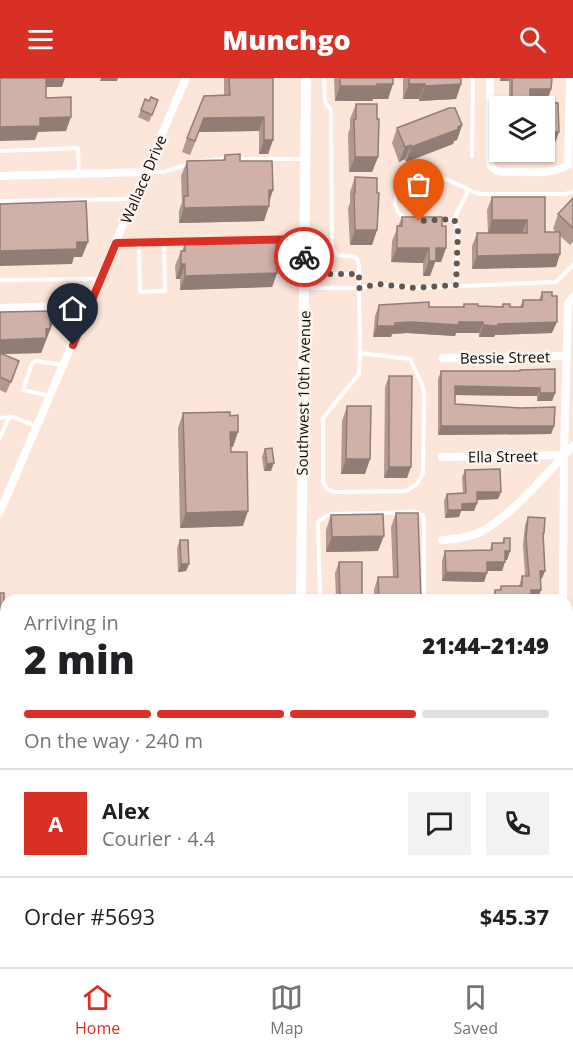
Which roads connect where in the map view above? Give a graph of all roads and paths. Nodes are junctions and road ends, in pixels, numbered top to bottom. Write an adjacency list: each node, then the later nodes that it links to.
1 (186, 78): 10 (street, Wallace Drive)
2 (306, 78): 9 (street, Southwest 10th Avenue)
3 (324, 78): 26 (lane)
4 (472, 78): 8 (lane)
5 (490, 78): 6 (street)
6 (570, 78)
7 (0, 151): 11 (lane)
8 (472, 157)
9 (305, 159): 10 (lane); 20 (street, Southwest 10th Avenue)
10 (146, 171): 11 (street); 15 (street, Wallace Drive)
11 (79, 174): 12 (street)
12 (0, 176)
13 (468, 190): 14 (lane); 17 (lane); 19 (lane)
14 (573, 191)
15 (135, 199): 16 (lane); 22 (street, Wallace Drive)
16 (0, 201)
17 (454, 219): 18 (lane); 29 (lane)
18 (431, 220)
19 (412, 222)
20 (304, 239): 21 (lane); 25 (street, Southwest 10th Avenue)
21 (164, 242): 23 (lane); 23 (lane)
22 (116, 243): 23 (lane); 27 (street, Wallace Drive)
23 (139, 243)
24 (573, 265): 29 (lane)
25 (304, 274): 26 (lane); 30 (street, Southwest 10th Avenue)
26 (359, 274): 31 (lane)
27 (101, 279): 28 (lane); 33 (street, Wallace Drive)
28 (0, 280)
29 (456, 285): 31 (lane)
30 (304, 288): 31 (lane); 49 (street, Southwest 10th Avenue)
31 (359, 288): 35 (lane)
32 (571, 299): 36 (street)
33 (90, 305): 34 (street); 38 (street, Wallace Drive)
34 (0, 308)
35 (360, 353): 35 (lane)
36 (567, 356): 37 (street, Bessie Street); 45 (street)
37 (443, 358)
38 (64, 365): 39 (street, Wallace Drive); 39 (lane)
39 (51, 396): 42 (street, Wallace Drive)
40 (9, 417): 41 (lane); 42 (lane); 43 (lane)
41 (0, 418)
42 (37, 426): 47 (street, Wallace Drive)
43 (0, 438)
44 (573, 446): 45 (street)
45 (564, 455): 46 (street, Ella Street); 48 (street); 52 (street)
46 (442, 457)
47 (0, 512)
48 (442, 540)
49 (301, 594)
50 (320, 594): 51 (lane)
51 (424, 594)
52 (565, 594)

